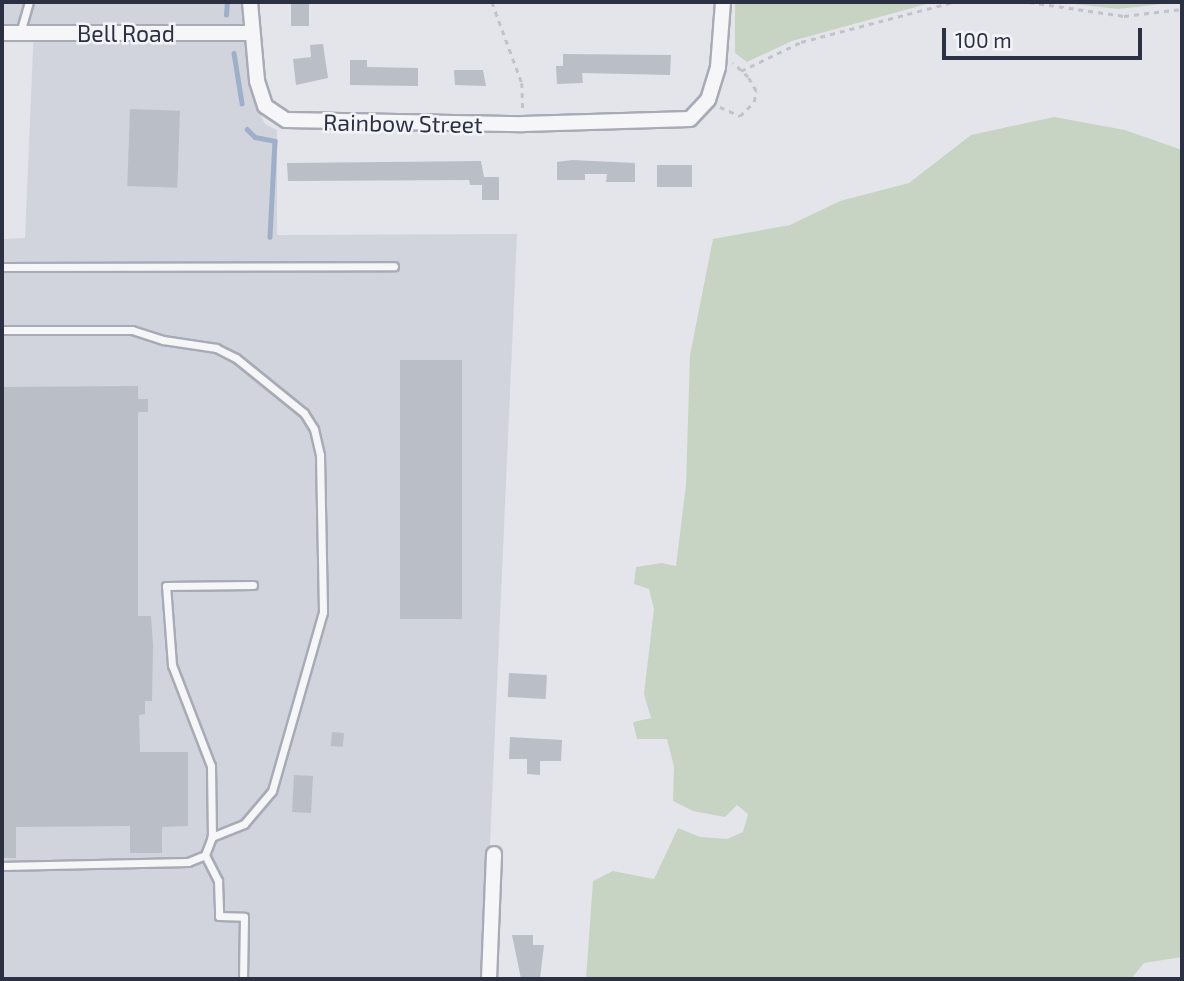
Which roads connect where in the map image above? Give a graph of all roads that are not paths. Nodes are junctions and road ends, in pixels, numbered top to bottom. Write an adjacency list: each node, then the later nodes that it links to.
1 (29, 2): 5 (lane)
2 (250, 2): 6 (street, Rainbow Street)
3 (723, 2): 6 (street, Rainbow Street)
4 (2, 33): 5 (street, Bell Road)
5 (20, 33): 6 (street, Bell Road)
6 (251, 33)
7 (394, 266): 8 (lane)
8 (2, 267)
9 (2, 330): 11 (lane)
10 (253, 585): 11 (lane)
11 (212, 837): 13 (lane)
12 (494, 854): 16 (street)
13 (205, 855): 14 (lane); 15 (lane)
14 (2, 866)
15 (243, 979)
16 (489, 979)

